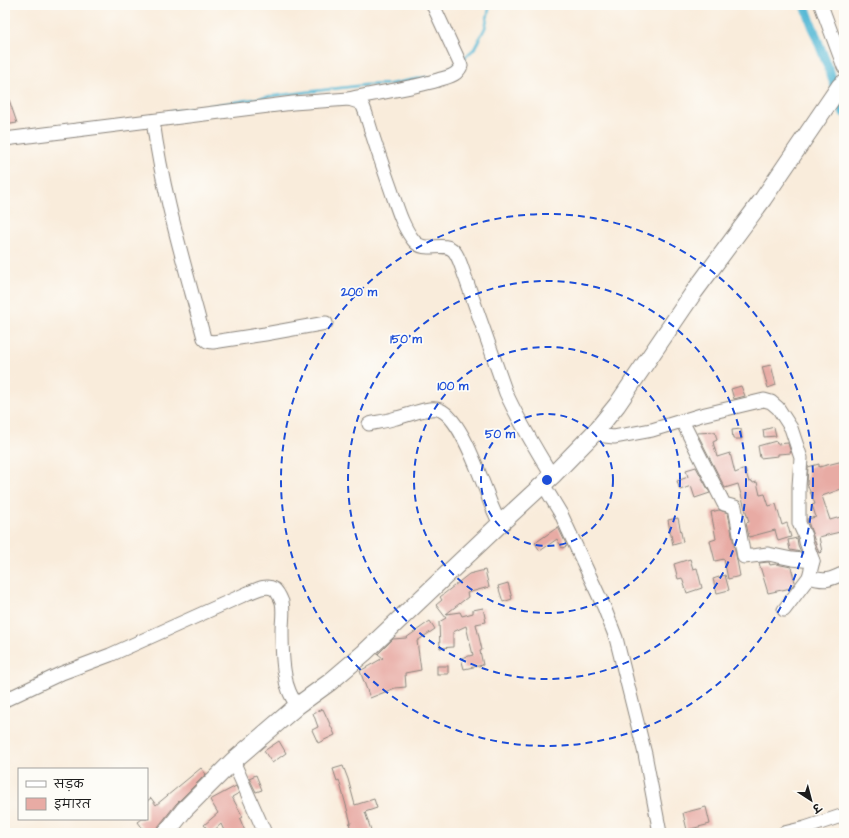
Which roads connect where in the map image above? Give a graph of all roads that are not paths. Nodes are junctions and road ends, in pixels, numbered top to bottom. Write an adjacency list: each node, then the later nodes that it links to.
1 (433, 5): 5 (street)
2 (821, 5): 3 (street)
3 (844, 67)
4 (839, 88): 11 (main road)
5 (349, 99): 6 (street); 12 (street)
6 (153, 121): 7 (street); 8 (street)
7 (5, 139)
8 (326, 323)
9 (682, 421): 11 (street); 14 (street); 14 (street)
10 (369, 424): 13 (street)
11 (596, 431): 12 (main road)
12 (548, 480): 13 (main road); 24 (street)
13 (500, 524): 19 (main road)
14 (814, 561): 16 (street)
15 (844, 573): 16 (street)
16 (809, 577): 17 (street)
17 (784, 610)
18 (5, 700): 19 (street)
19 (297, 706): 20 (main road)
20 (233, 761): 22 (main road); 23 (street)
21 (844, 815): 25 (street)
22 (166, 833)
23 (265, 833)
24 (660, 833)
25 (784, 833)

